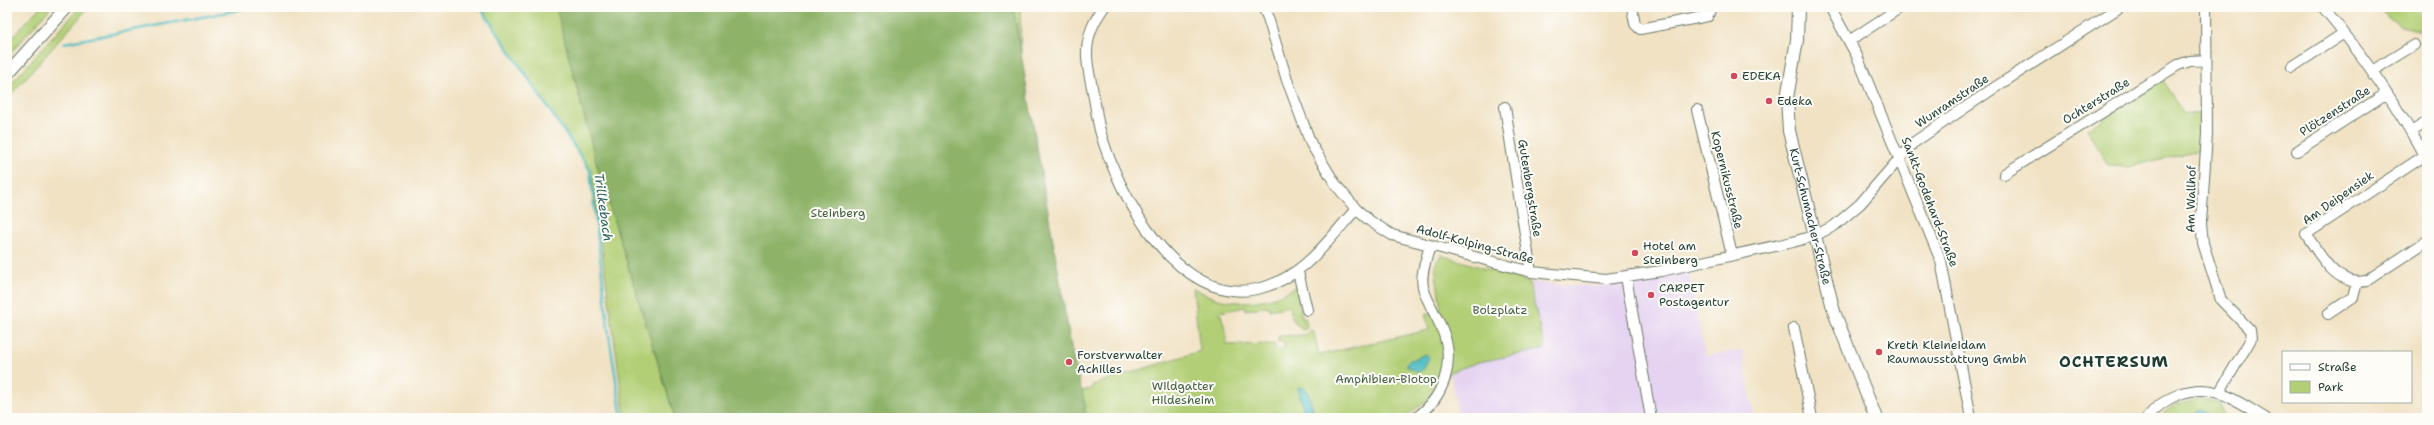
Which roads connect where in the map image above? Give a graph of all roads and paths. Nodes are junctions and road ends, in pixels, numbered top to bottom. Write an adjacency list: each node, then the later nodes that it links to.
1 (67, 7): 18 (main road)
2 (1104, 7): 33 (street)
3 (1263, 7): 28 (street, Adolf-Kolping-Straße)
4 (1632, 7): 5 (street)
5 (1711, 7)
6 (1798, 7): 29 (main road, Kurt-Schumacher-Straße)
7 (1830, 7): 13 (street, Sankt-Godehard-Straße)
8 (1901, 7): 13 (street)
9 (2120, 7): 25 (street, Wunramstraße)
10 (2206, 7): 15 (street, Am Wallhof)
11 (2323, 7): 12 (street, Plötzenstraße)
12 (2344, 33): 16 (street); 17 (street, Plötzenstraße)
13 (1849, 41): 25 (street, Sankt-Godehard-Straße)
14 (2414, 45): 17 (street, Plötzenstraße)
15 (2206, 60): 27 (street, Ochterstraße); 40 (street, Am Wallhof)
16 (2292, 67)
17 (2372, 71): 19 (street, Plötzenstraße)
18 (7, 74)
19 (2387, 93): 23 (street, Plötzenstraße); 24 (street, Plötzenstraße)
20 (1504, 107): 34 (street, Gutenbergstraße)
21 (1697, 110): 32 (street, Kopernikusstraße)
22 (2427, 122): 23 (street)
23 (2411, 132): 26 (street, Plötzenstraße)
24 (2297, 151)
25 (1899, 158): 29 (street, Wunramstraße); 45 (street, Sankt-Godehard-Straße)
26 (2426, 158): 36 (street, Am Deipensiek)
27 (2004, 174)
28 (1356, 209): 31 (street, Adolf-Kolping-Straße); 33 (street)
29 (1816, 235): 32 (street, Adolf-Kolping-Straße); 44 (main road, Kurt-Schumacher-Straße)
30 (2427, 241): 36 (street)
31 (1430, 245): 34 (street, Adolf-Kolping-Straße); 41 (street)
32 (1732, 255): 35 (street, Adolf-Kolping-Straße)
33 (1298, 272): 37 (street)
34 (1531, 272): 35 (street, Adolf-Kolping-Straße)
35 (1626, 277): 42 (street)
36 (2357, 283): 38 (street)
37 (1306, 310)
38 (2328, 314)
39 (1794, 328): 43 (street)
40 (2219, 393): 46 (street); 47 (street)
41 (1416, 418)
42 (1650, 418)
43 (1812, 418)
44 (1876, 418)
45 (1971, 418)
46 (2147, 418)
47 (2266, 418)

